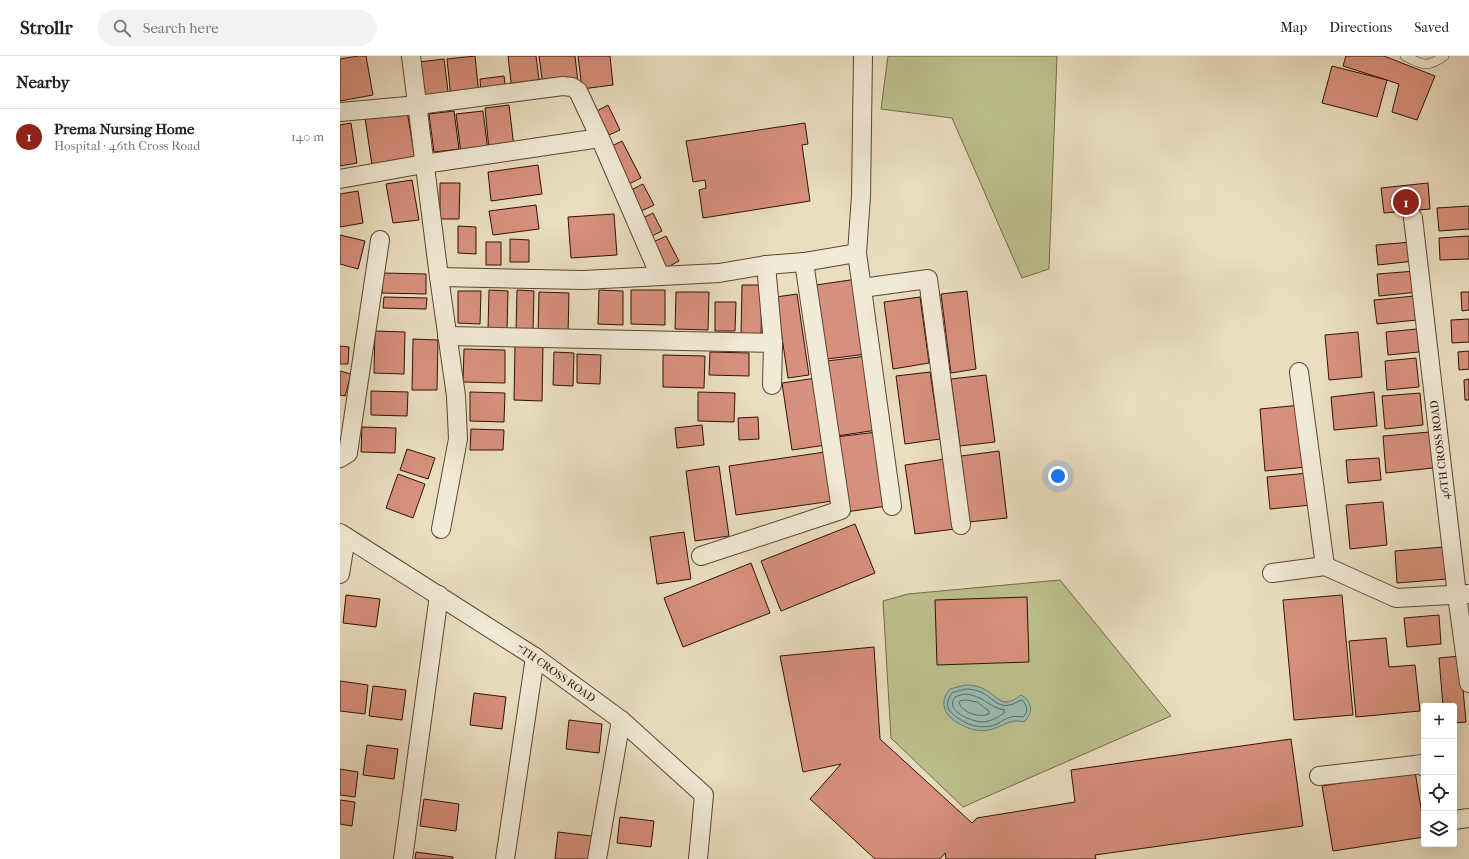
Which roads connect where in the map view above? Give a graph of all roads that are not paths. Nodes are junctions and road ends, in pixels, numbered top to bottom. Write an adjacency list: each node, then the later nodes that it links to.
1 (410, 56): 5 (street)
2 (863, 56): 12 (street)
3 (1405, 56): 4 (lane)
4 (1444, 56)
5 (418, 105): 6 (street); 7 (street); 8 (street)
6 (340, 112)
7 (600, 138): 8 (street); 15 (street)
8 (424, 164): 9 (street); 16 (street)
9 (340, 179)
10 (1413, 218): 32 (street, 46TH CROSS ROAD)
11 (380, 240): 22 (street)
12 (857, 253): 13 (street); 17 (street)
13 (804, 262): 14 (street); 27 (street)
14 (766, 266): 15 (street); 19 (street)
15 (660, 276): 16 (street)
16 (439, 277): 18 (street)
17 (862, 288): 23 (street); 24 (street)
18 (447, 336): 19 (street); 25 (street)
19 (773, 343): 21 (street)
20 (1299, 372): 28 (street)
21 (772, 384)
22 (340, 458)
23 (892, 506)
24 (961, 525)
25 (441, 529)
26 (343, 535): 30 (street); 31 (street, 7TH CROSS ROAD)
27 (701, 556)
28 (1325, 566): 29 (street); 32 (street)
29 (1272, 573)
30 (340, 574)
31 (439, 595): 33 (street, 7TH CROSS ROAD); 40 (street)
32 (1463, 595): 34 (street, 46TH CROSS ROAD)
33 (535, 657): 35 (street, 7TH CROSS ROAD); 41 (street)
34 (1469, 683)
35 (621, 720): 42 (street); 43 (street, 7TH CROSS ROAD)
36 (1421, 764): 37 (street)
37 (1319, 776)
38 (1469, 818): 39 (street)
39 (1457, 820)
40 (403, 859)
41 (505, 859)
42 (597, 859)
43 (698, 859)

